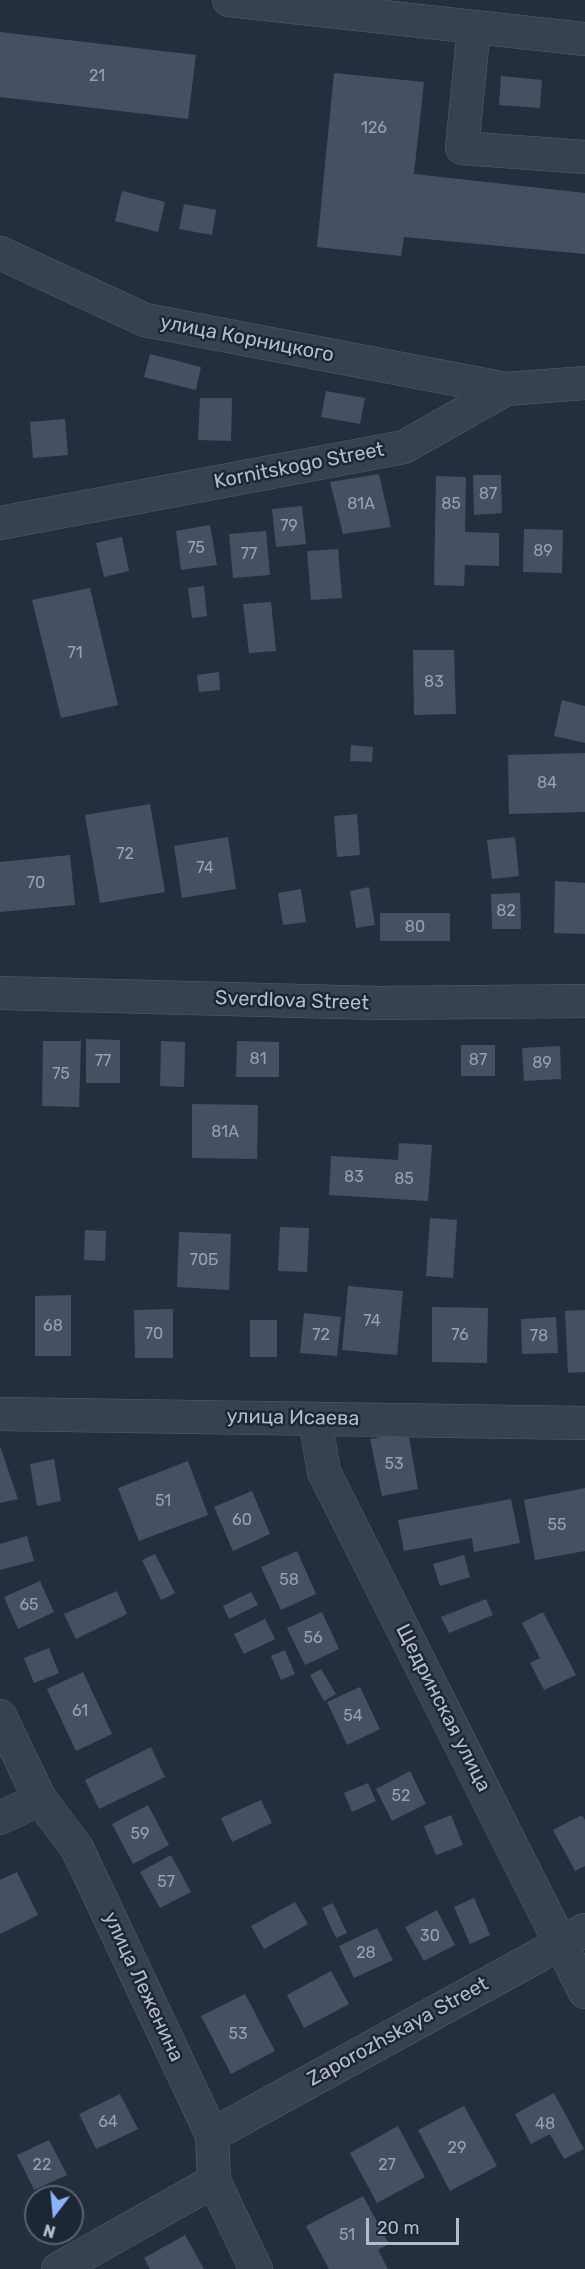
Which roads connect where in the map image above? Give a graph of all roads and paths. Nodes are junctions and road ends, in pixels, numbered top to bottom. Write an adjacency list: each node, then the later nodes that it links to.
1 (229, 0): 2 (street)
2 (474, 27): 3 (street); 4 (street)
3 (585, 39)
4 (585, 157)
5 (0, 253): 7 (street, улица Корницкого)
6 (585, 383): 7 (street, Kornitskogo Street)
7 (506, 388): 8 (street, Kornitskogo Street)
8 (0, 523)
9 (0, 993): 10 (street, Sverdlova Street)
10 (585, 1001)
11 (0, 1414): 12 (street, улица Исаева)
12 (315, 1419): 13 (street, улица Исаева); 17 (street, Щедринская улица)
13 (585, 1423)
14 (0, 1716): 15 (street, улица Леженина)
15 (40, 1799): 16 (street); 19 (street, улица Леженина)
16 (0, 1818)
17 (573, 1936): 18 (street, Щедринская улица); 19 (street, Zaporozhskaya Street)
18 (585, 1992)
19 (212, 2135): 20 (street, улица Леженина)
20 (214, 2181): 21 (street); 22 (street, улица Леженина)
21 (58, 2269)
22 (256, 2269)

